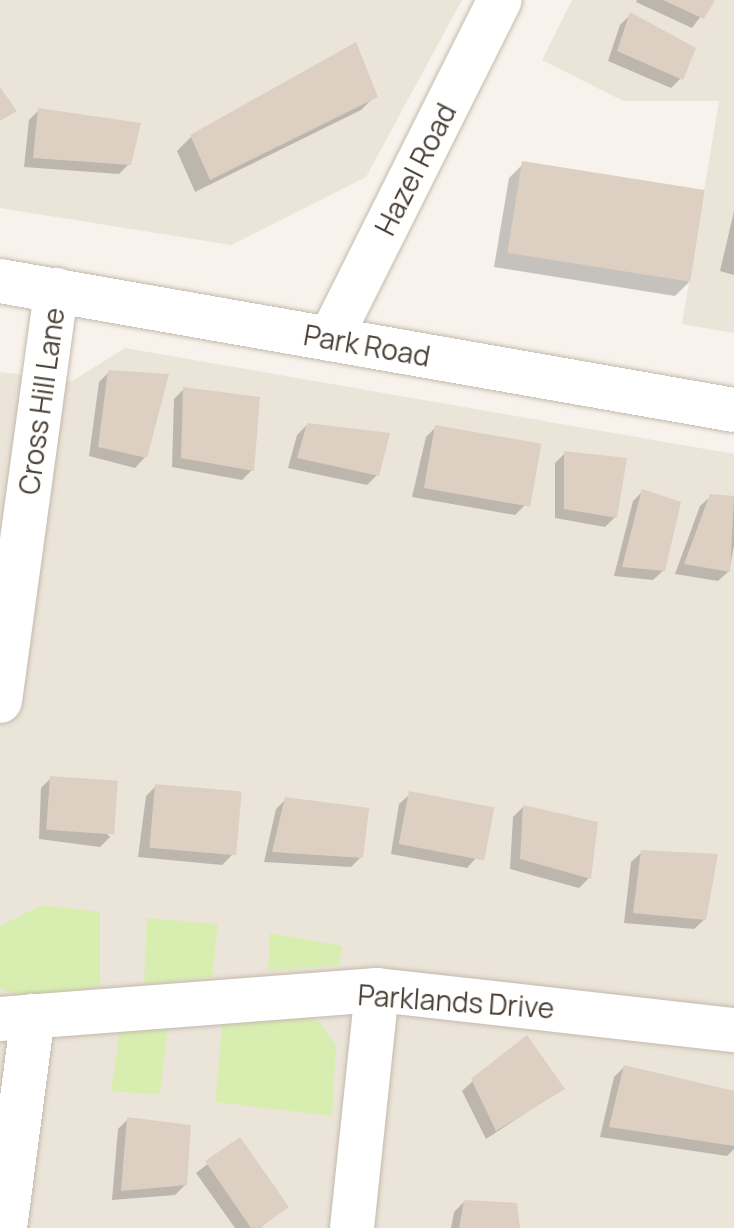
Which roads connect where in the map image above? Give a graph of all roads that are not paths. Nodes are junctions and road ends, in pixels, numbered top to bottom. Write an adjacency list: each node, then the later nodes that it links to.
1 (500, 0): 4 (street, Hazel Road)
2 (0, 281): 3 (street, Park Road)
3 (56, 290): 4 (street, Park Road); 6 (street, Cross Hill Lane)
4 (330, 339): 5 (street, Park Road)
5 (734, 410)
6 (0, 701)
7 (377, 990): 8 (street, Parklands Drive); 9 (street, Parklands Drive); 11 (street)
8 (16, 1018): 10 (street, Parklands Drive)
9 (734, 1030)
10 (5, 1228)
11 (352, 1228)

